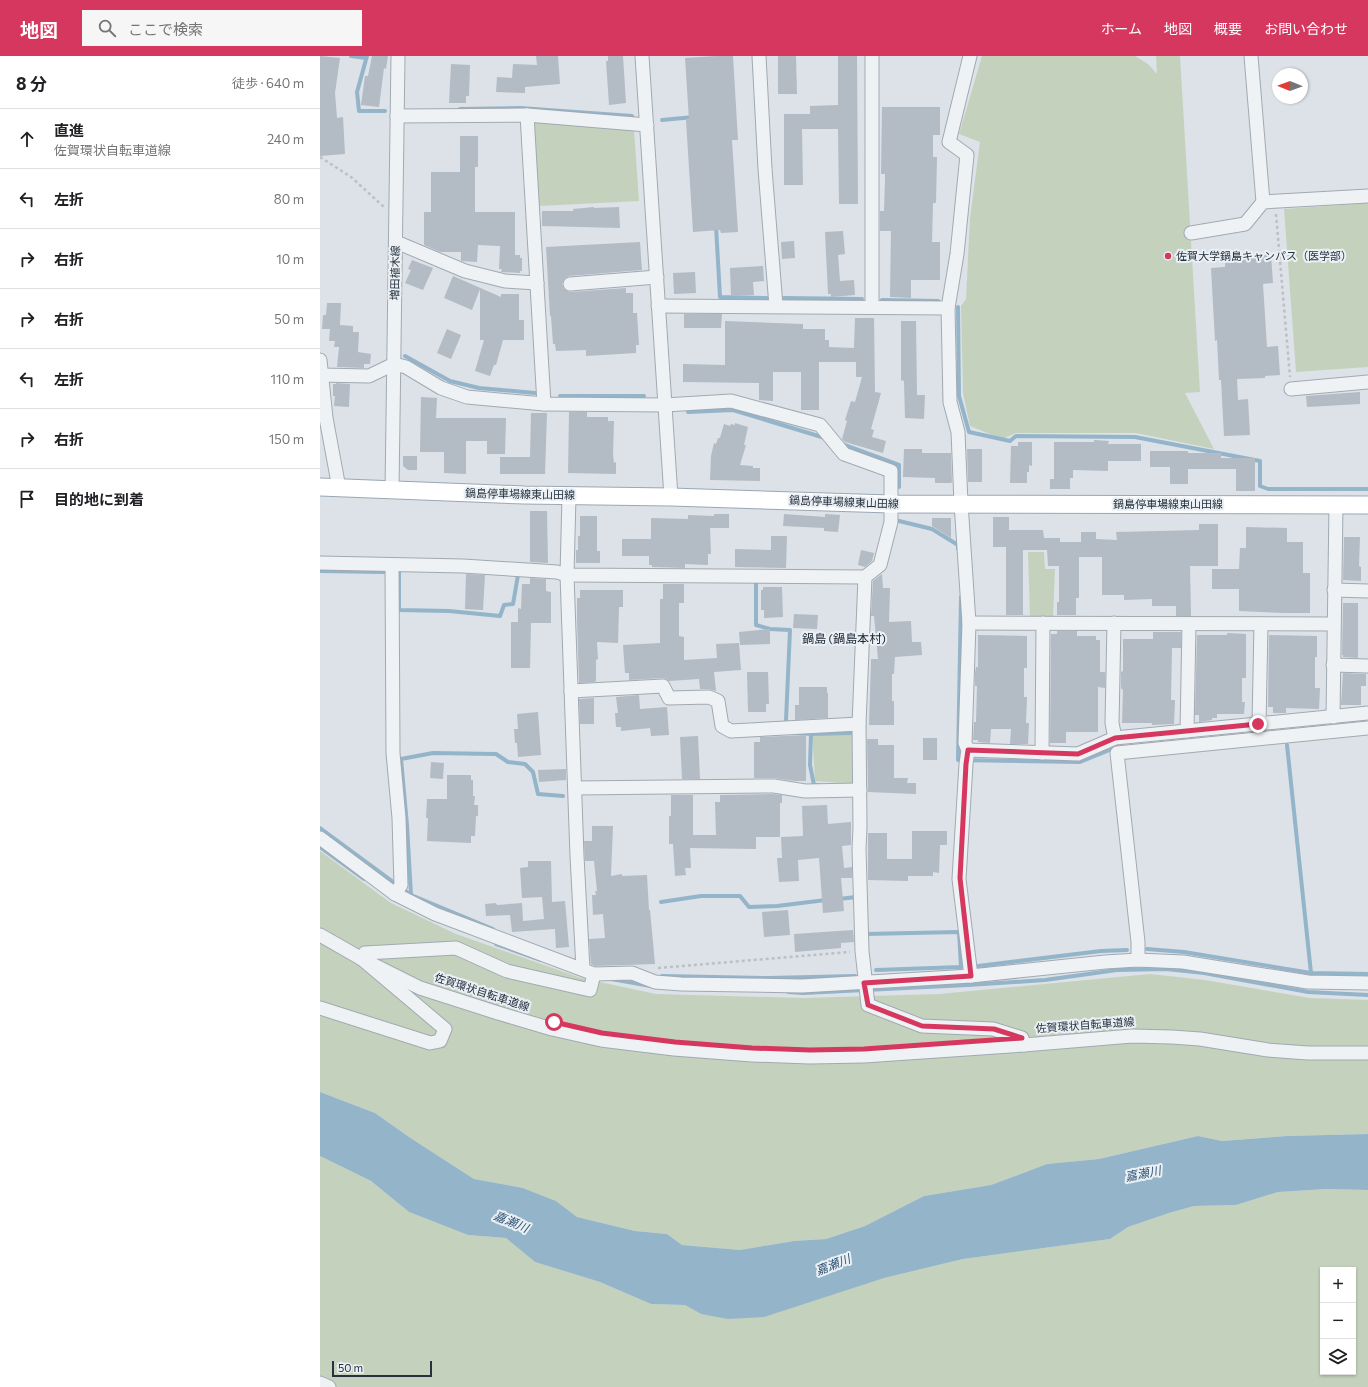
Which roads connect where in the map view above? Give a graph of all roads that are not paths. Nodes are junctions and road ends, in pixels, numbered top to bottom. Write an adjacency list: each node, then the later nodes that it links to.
1 (398, 56): 8 (street, 増田植木線)
2 (642, 56): 9 (street)
3 (759, 56): 18 (street)
4 (872, 56): 19 (street)
5 (970, 56): 20 (street)
6 (1251, 56): 11 (street)
7 (527, 115): 8 (street); 9 (street); 15 (street)
8 (397, 116): 13 (street, 増田植木線)
9 (647, 125): 14 (street)
10 (1368, 196): 11 (street)
11 (1269, 202): 12 (street)
12 (1191, 233)
13 (396, 242): 15 (street); 22 (street, 増田植木線)
14 (656, 277): 16 (street); 17 (street)
15 (537, 283): 26 (street)
16 (570, 284)
17 (658, 306): 18 (street); 27 (street)
18 (776, 306): 19 (street)
19 (872, 307): 20 (street)
20 (948, 308): 33 (street)
21 (320, 360): 23 (street)
22 (394, 364): 23 (street); 26 (street); 30 (street, 増田植木線)
23 (321, 372): 29 (street)
24 (1368, 382): 25 (street)
25 (1291, 389)
26 (544, 404): 27 (street)
27 (664, 405): 32 (street); 34 (street)
28 (320, 488): 29 (main road, 鍋島停車場線東山田線)
29 (339, 488): 30 (main road, 鍋島停車場線東山田線)
30 (392, 491): 31 (main road, 鍋島停車場線東山田線)
31 (569, 496): 32 (main road, 鍋島停車場線東山田線); 39 (street)
32 (671, 496): 34 (main road, 鍋島停車場線東山田線)
33 (961, 503): 34 (main road, 鍋島停車場線東山田線); 35 (main road, 鍋島停車場線東山田線); 43 (street)
34 (891, 504): 40 (street)
35 (1336, 505): 36 (main road, 鍋島停車場線東山田線); 41 (street)
36 (1368, 505)
37 (320, 564): 38 (street)
38 (392, 565): 39 (street); 64 (street)
39 (564, 571): 40 (street); 51 (street)
40 (865, 577): 54 (street)
41 (1334, 590): 42 (street); 48 (street)
42 (1368, 591)
43 (969, 623): 44 (street); 59 (street)
44 (1043, 623): 45 (street); 60 (street)
45 (1114, 623): 46 (street); 58 (street)
46 (1189, 624): 47 (street); 57 (street)
47 (1261, 624): 48 (street); 55 (street)
48 (1333, 624): 49 (street)
49 (1333, 665): 50 (street); 53 (street)
50 (1368, 666)
51 (571, 690): 54 (street); 61 (street)
52 (1368, 713): 53 (street)
53 (1333, 717): 55 (street)
54 (859, 724): 62 (street)
55 (1258, 724): 57 (street)
56 (1368, 728): 67 (street)
57 (1187, 731): 58 (street)
58 (1115, 738): 60 (street)
59 (968, 750): 60 (street); 69 (street)
60 (1042, 753)
61 (576, 788): 62 (street); 68 (street)
62 (860, 790): 70 (street)
63 (320, 838): 64 (street)
64 (398, 889): 68 (street)
65 (320, 935): 66 (street)
66 (362, 959): 68 (street); 72 (street); 73 (street)
67 (1138, 960): 69 (street); 71 (street)
68 (590, 975): 70 (street)
69 (971, 976): 70 (street)
70 (864, 983): 73 (street)
71 (1368, 983)
72 (320, 1008)
73 (1024, 1045): 74 (street)
74 (1368, 1053)
75 (320, 1383): 76 (street)
76 (329, 1387)

